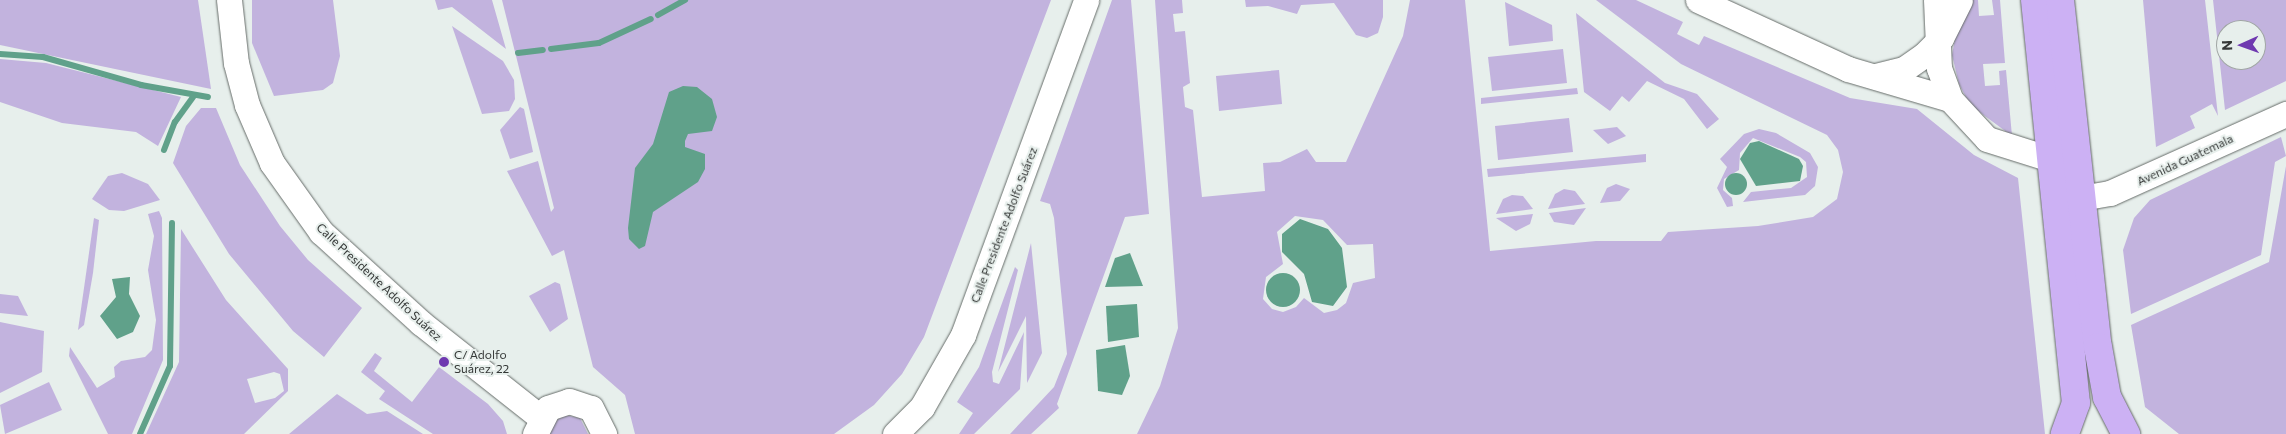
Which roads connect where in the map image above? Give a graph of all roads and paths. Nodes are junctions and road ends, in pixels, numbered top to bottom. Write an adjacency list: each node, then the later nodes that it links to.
1 (229, 0): 14 (street, Calle Presidente Adolfo Suárez)
2 (1086, 0): 16 (street, Calle Presidente Adolfo Suárez)
3 (1698, 0): 9 (street)
4 (1936, 0): 8 (street)
5 (1960, 0): 8 (street)
6 (2035, 0): 12 (main road)
7 (2060, 0): 13 (main road)
8 (1941, 38): 9 (street); 10 (street)
9 (1871, 78): 10 (street)
10 (1950, 99): 12 (street)
11 (2286, 114): 13 (street, Avenida Guatemala)
12 (2050, 159): 17 (main road)
13 (2081, 198): 18 (main road)
14 (538, 425): 15 (street)
15 (604, 434)
16 (895, 434)
17 (2065, 434)
18 (2126, 434)

